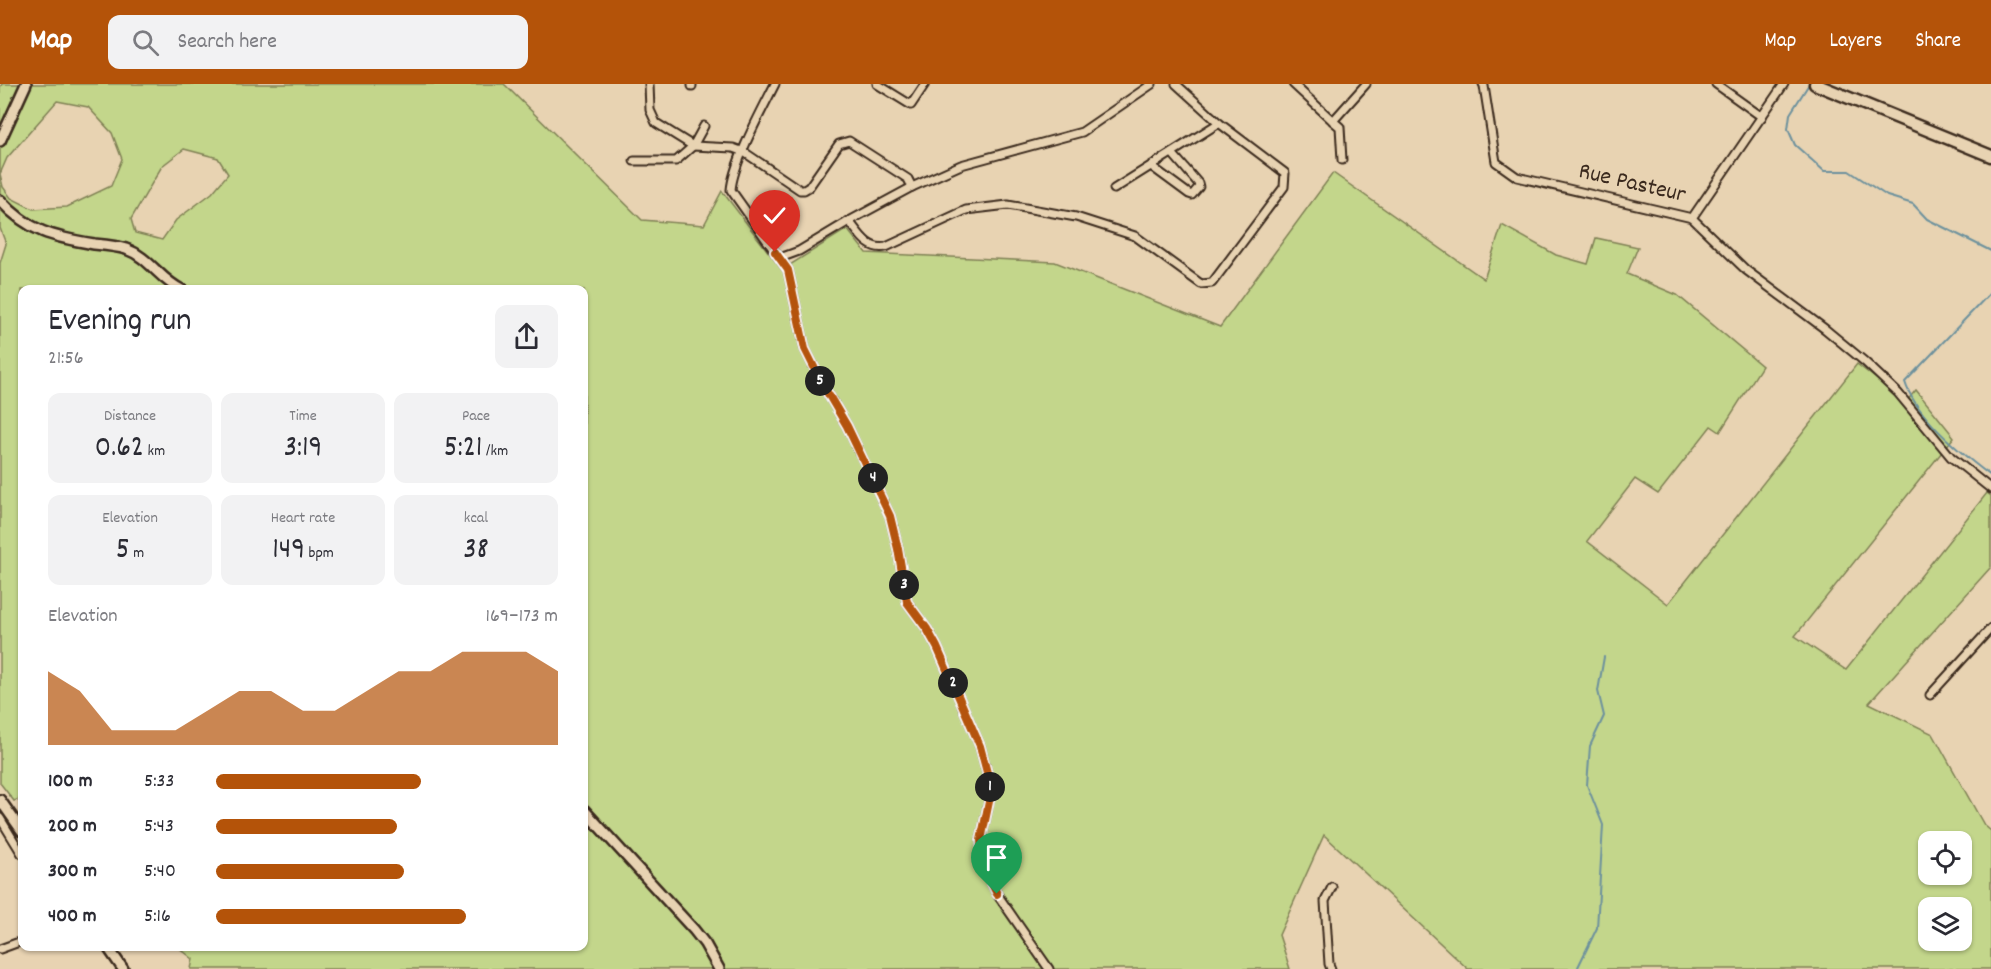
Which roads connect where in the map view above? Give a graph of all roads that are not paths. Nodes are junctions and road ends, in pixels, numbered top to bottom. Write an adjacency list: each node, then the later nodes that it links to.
1 (26, 84): 18 (street)
2 (649, 84): 19 (street)
3 (775, 84): 20 (street)
4 (877, 84): 5 (street)
5 (925, 84)
6 (1152, 84): 26 (street)
7 (1176, 84): 16 (street)
8 (1293, 84): 15 (street)
9 (1366, 84): 15 (street)
10 (1716, 84): 14 (street)
11 (1784, 84): 14 (street)
12 (1484, 85): 29 (street, Rue Pasteur)
13 (1817, 85): 22 (main road)
14 (1762, 117): 29 (street)
15 (1333, 121): 23 (street)
16 (1219, 123): 21 (street); 30 (street)
17 (704, 126): 19 (street)
18 (0, 141)
19 (693, 146): 20 (street); 24 (street)
20 (744, 152): 26 (street); 31 (street)
21 (1172, 153): 25 (street); 25 (street)
22 (1991, 157)
23 (1342, 160)
24 (634, 161)
25 (1151, 166): 27 (street)
26 (912, 188): 30 (street)
27 (1114, 189)
28 (0, 200): 32 (street)
29 (1692, 218): 33 (street, Rue Pasteur)
30 (849, 221): 31 (street)
31 (780, 258): 49 (street)
32 (170, 285)
33 (1991, 489)
34 (1991, 628): 35 (street)
35 (1930, 695)
36 (0, 800): 39 (street)
37 (588, 814): 48 (street)
38 (0, 818): 41 (street)
39 (16, 822): 40 (street); 41 (street)
40 (18, 825)
41 (5, 828): 42 (street)
42 (18, 848)
43 (1332, 887): 50 (street)
44 (18, 942): 45 (street)
45 (0, 949)
46 (110, 951): 47 (street)
47 (123, 969)
48 (719, 969)
49 (1049, 969)
50 (1332, 969)

